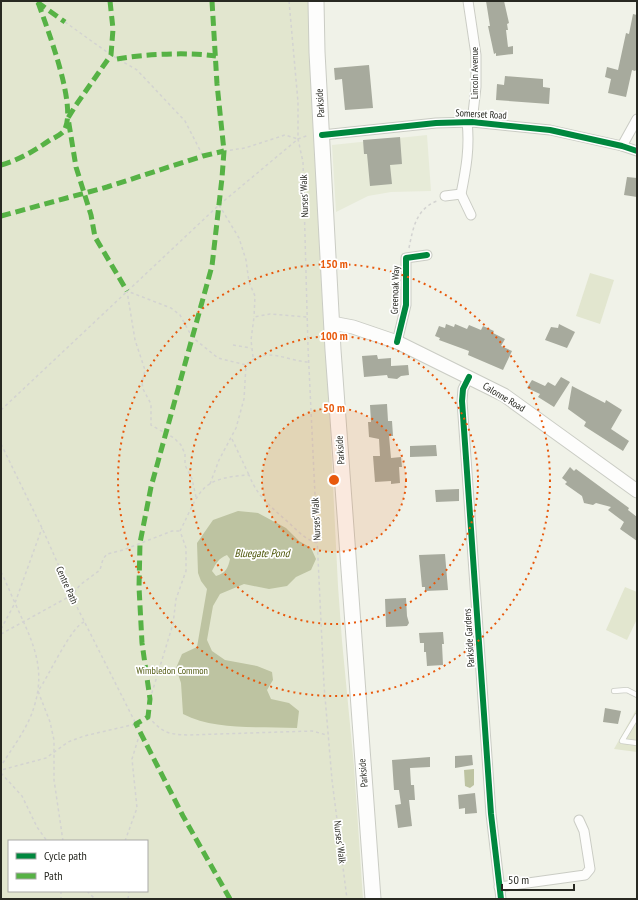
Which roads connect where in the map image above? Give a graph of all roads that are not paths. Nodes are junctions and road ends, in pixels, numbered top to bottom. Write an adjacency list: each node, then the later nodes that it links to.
1 (316, 1): 5 (main road, Parkside)
2 (468, 1): 4 (street, Lincoln Avenue)
3 (637, 119): 6 (street)
4 (470, 122): 5 (street, Somerset Road); 6 (street, Somerset Road); 8 (street, Lincoln Avenue)
5 (322, 135): 12 (main road, Parkside)
6 (622, 146): 7 (street, Somerset Road)
7 (637, 151)
8 (461, 194): 9 (street); 10 (street)
9 (445, 196)
10 (472, 215)
11 (426, 255): 13 (street, Greenoak Way)
12 (332, 323): 13 (street, Calonne Road); 22 (main road, Parkside)
13 (397, 342): 14 (street, Calonne Road)
14 (470, 377): 15 (street, Calonne Road); 21 (street, Parkside Gardens)
15 (637, 491)
16 (614, 691): 17 (lane)
17 (637, 695)
18 (637, 716): 19 (lane)
19 (637, 743)
20 (579, 820): 21 (street)
21 (499, 887): 23 (street, Parkside Gardens)
22 (373, 899)
23 (501, 899)

